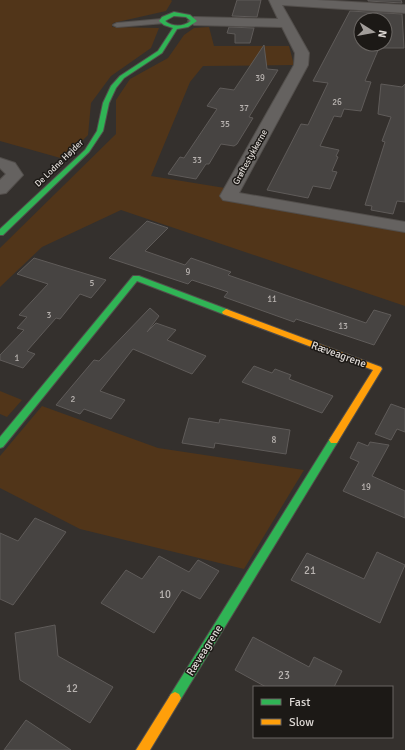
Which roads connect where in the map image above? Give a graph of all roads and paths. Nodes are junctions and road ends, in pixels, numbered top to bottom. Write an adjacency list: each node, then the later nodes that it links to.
1 (405, 9): 4 (street, Grøftestykkerne)
2 (162, 21): 3 (street); 5 (lane); 6 (street)
3 (194, 21): 4 (street); 6 (street)
4 (285, 23): 9 (street, Grøftestykkerne)
5 (117, 25)
6 (176, 27): 10 (street, De Lodne Højder)
7 (0, 163): 8 (street)
8 (0, 188)
9 (405, 227)
10 (0, 233)
11 (3, 436): 12 (street, Ræveagrene)
12 (143, 750)

